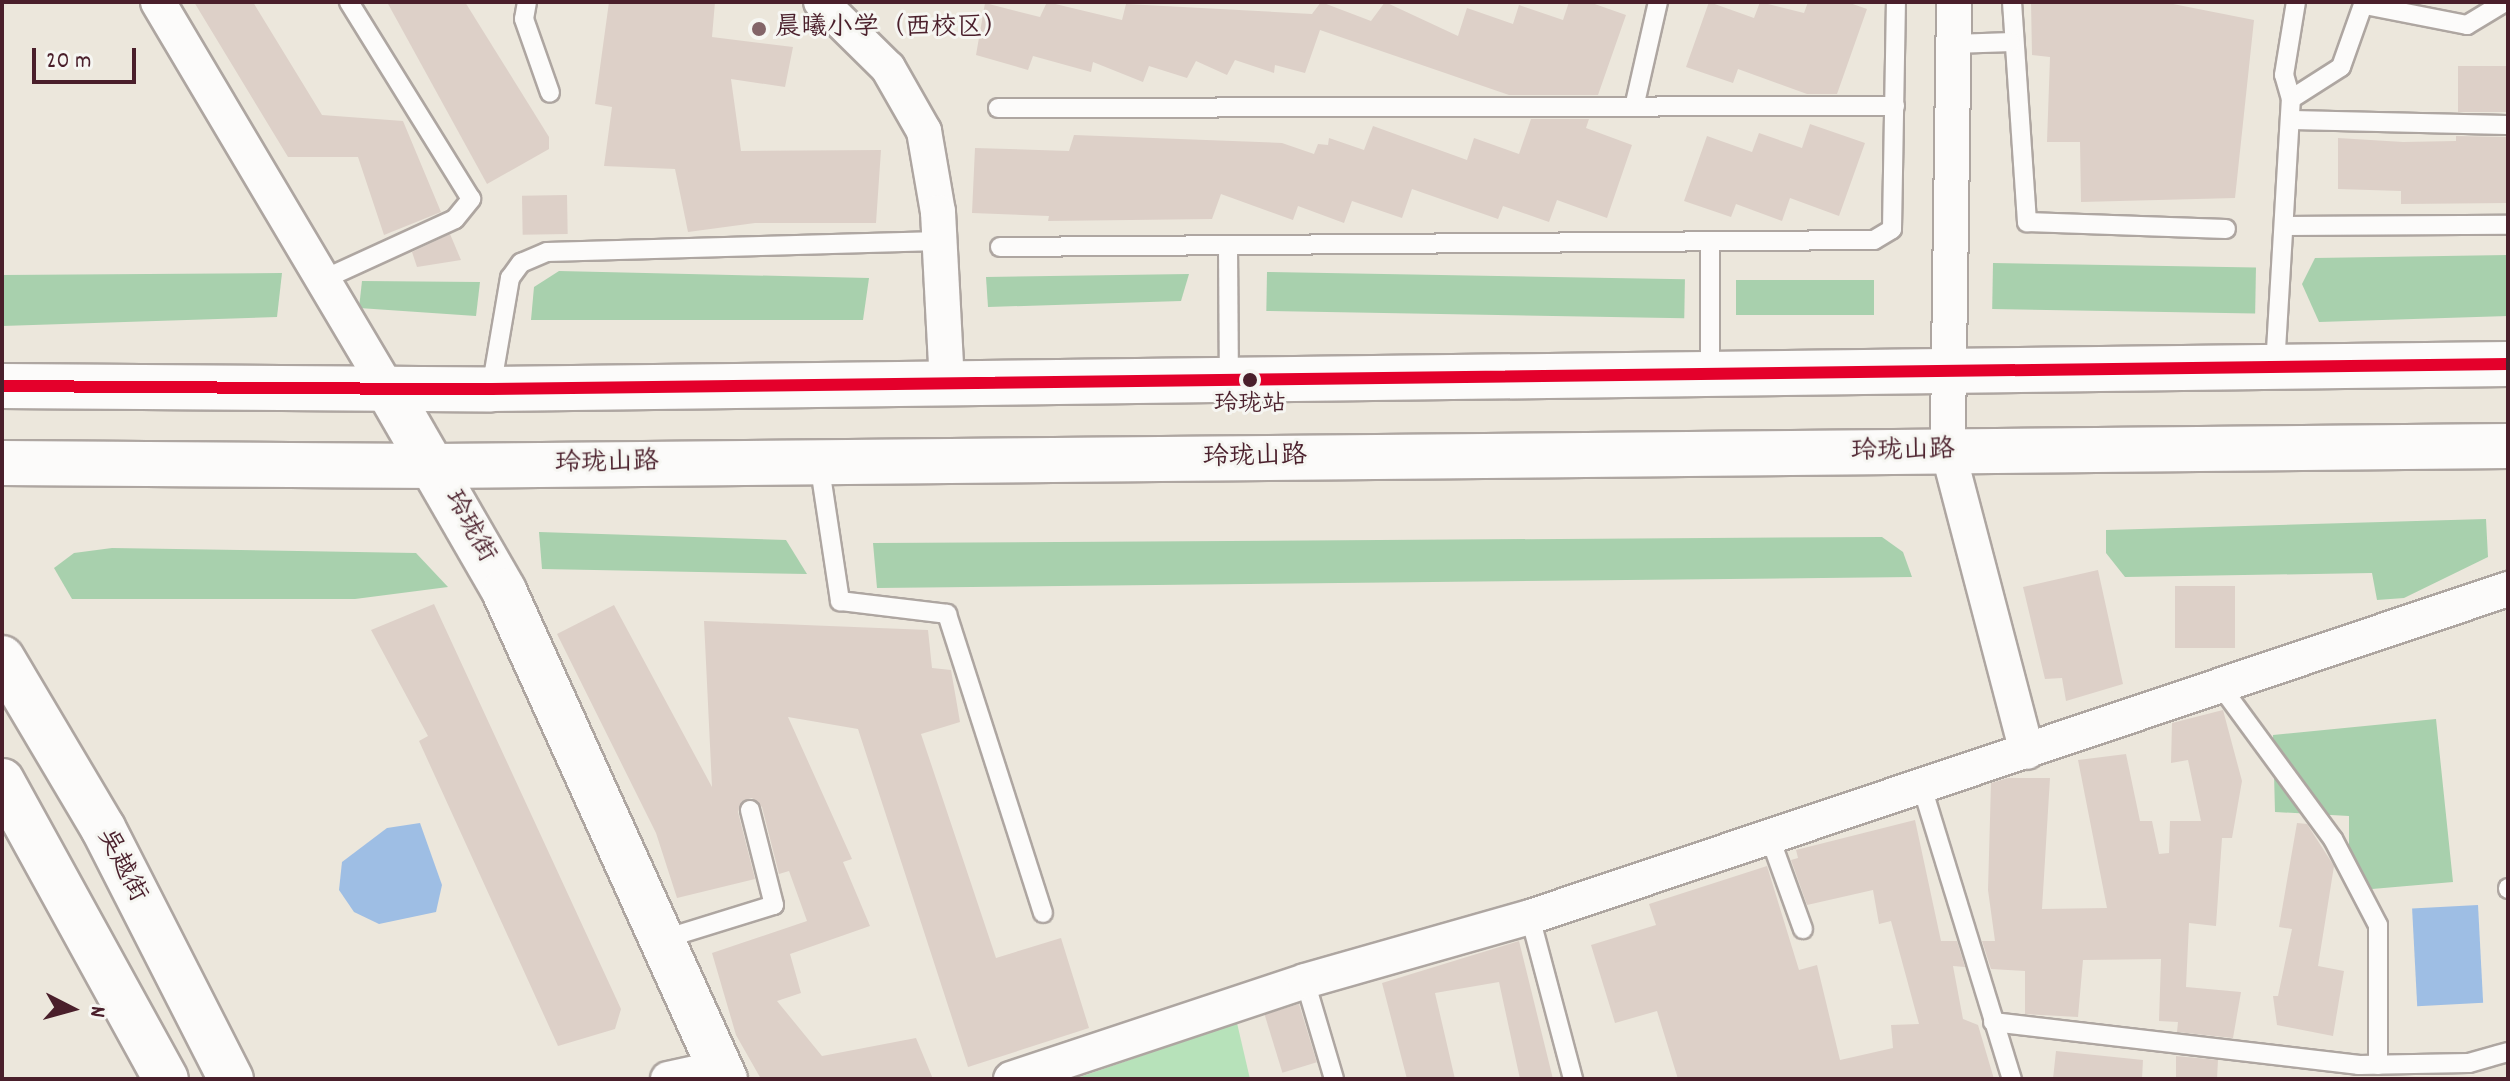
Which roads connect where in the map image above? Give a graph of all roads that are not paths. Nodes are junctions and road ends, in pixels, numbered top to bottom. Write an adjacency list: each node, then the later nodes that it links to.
1 (158, 2): 28 (street, 玲珑街)
2 (349, 2): 28 (lane)
3 (527, 2): 14 (lane)
4 (821, 2): 24 (street)
5 (1658, 2): 16 (lane)
6 (1896, 2): 17 (lane)
7 (1954, 2): 13 (street)
8 (2012, 2): 12 (lane)
9 (2296, 2): 15 (lane)
10 (2505, 2): 11 (lane)
11 (2364, 4): 15 (lane)
12 (2011, 42): 13 (lane); 23 (lane)
13 (1954, 44): 31 (street)
14 (550, 93)
15 (2291, 99): 19 (lane)
16 (1635, 103): 17 (lane); 18 (lane)
17 (1895, 106): 25 (lane)
18 (998, 108)
19 (2291, 120): 20 (lane); 22 (lane)
20 (2508, 125)
21 (2508, 225): 22 (lane)
22 (2284, 226): 30 (lane)
23 (2226, 229)
24 (939, 241): 34 (street); 37 (lane)
25 (1710, 241): 26 (lane); 32 (lane)
26 (1228, 245): 27 (lane); 33 (lane)
27 (1000, 247)
28 (322, 280): 36 (street, 玲珑街)
29 (2508, 364): 30 (main road)
30 (2275, 367): 31 (main road)
31 (1951, 371): 32 (main road); 39 (street)
32 (1710, 374): 33 (main road)
33 (1229, 380): 34 (main road)
34 (947, 383): 37 (main road)
35 (2, 386): 36 (main road)
36 (387, 388): 37 (main road); 42 (main road, 玲珑街)
37 (491, 389)
38 (2508, 446): 39 (main road, 玲珑山路)
39 (1948, 451): 40 (main road, 玲珑山路); 46 (street)
40 (819, 462): 42 (main road, 玲珑山路); 51 (lane)
41 (2, 463): 42 (main road, 玲珑山路)
42 (435, 466): 54 (main road, 玲珑街)
43 (2508, 589): 45 (street)
44 (2, 658): 61 (main road, 吴越街)
45 (2222, 688): 46 (street); 58 (lane)
46 (2027, 752): 48 (street)
47 (2, 781): 60 (main road)
48 (1922, 787): 50 (street); 56 (lane)
49 (750, 810): 54 (lane)
50 (1770, 838): 52 (street); 53 (lane)
51 (1043, 913)
52 (1530, 917): 55 (street); 65 (lane)
53 (1803, 929)
54 (664, 939): 59 (main road, 玲珑街)
55 (1305, 981): 63 (street); 64 (lane)
56 (1993, 1022): 58 (lane); 66 (lane)
57 (2508, 1052): 58 (lane)
58 (2378, 1065)
59 (724, 1073): 62 (street)
60 (166, 1079)
61 (231, 1079)
62 (668, 1079)
63 (1012, 1079)
64 (1334, 1079)
65 (1573, 1079)
66 (2012, 1079)

